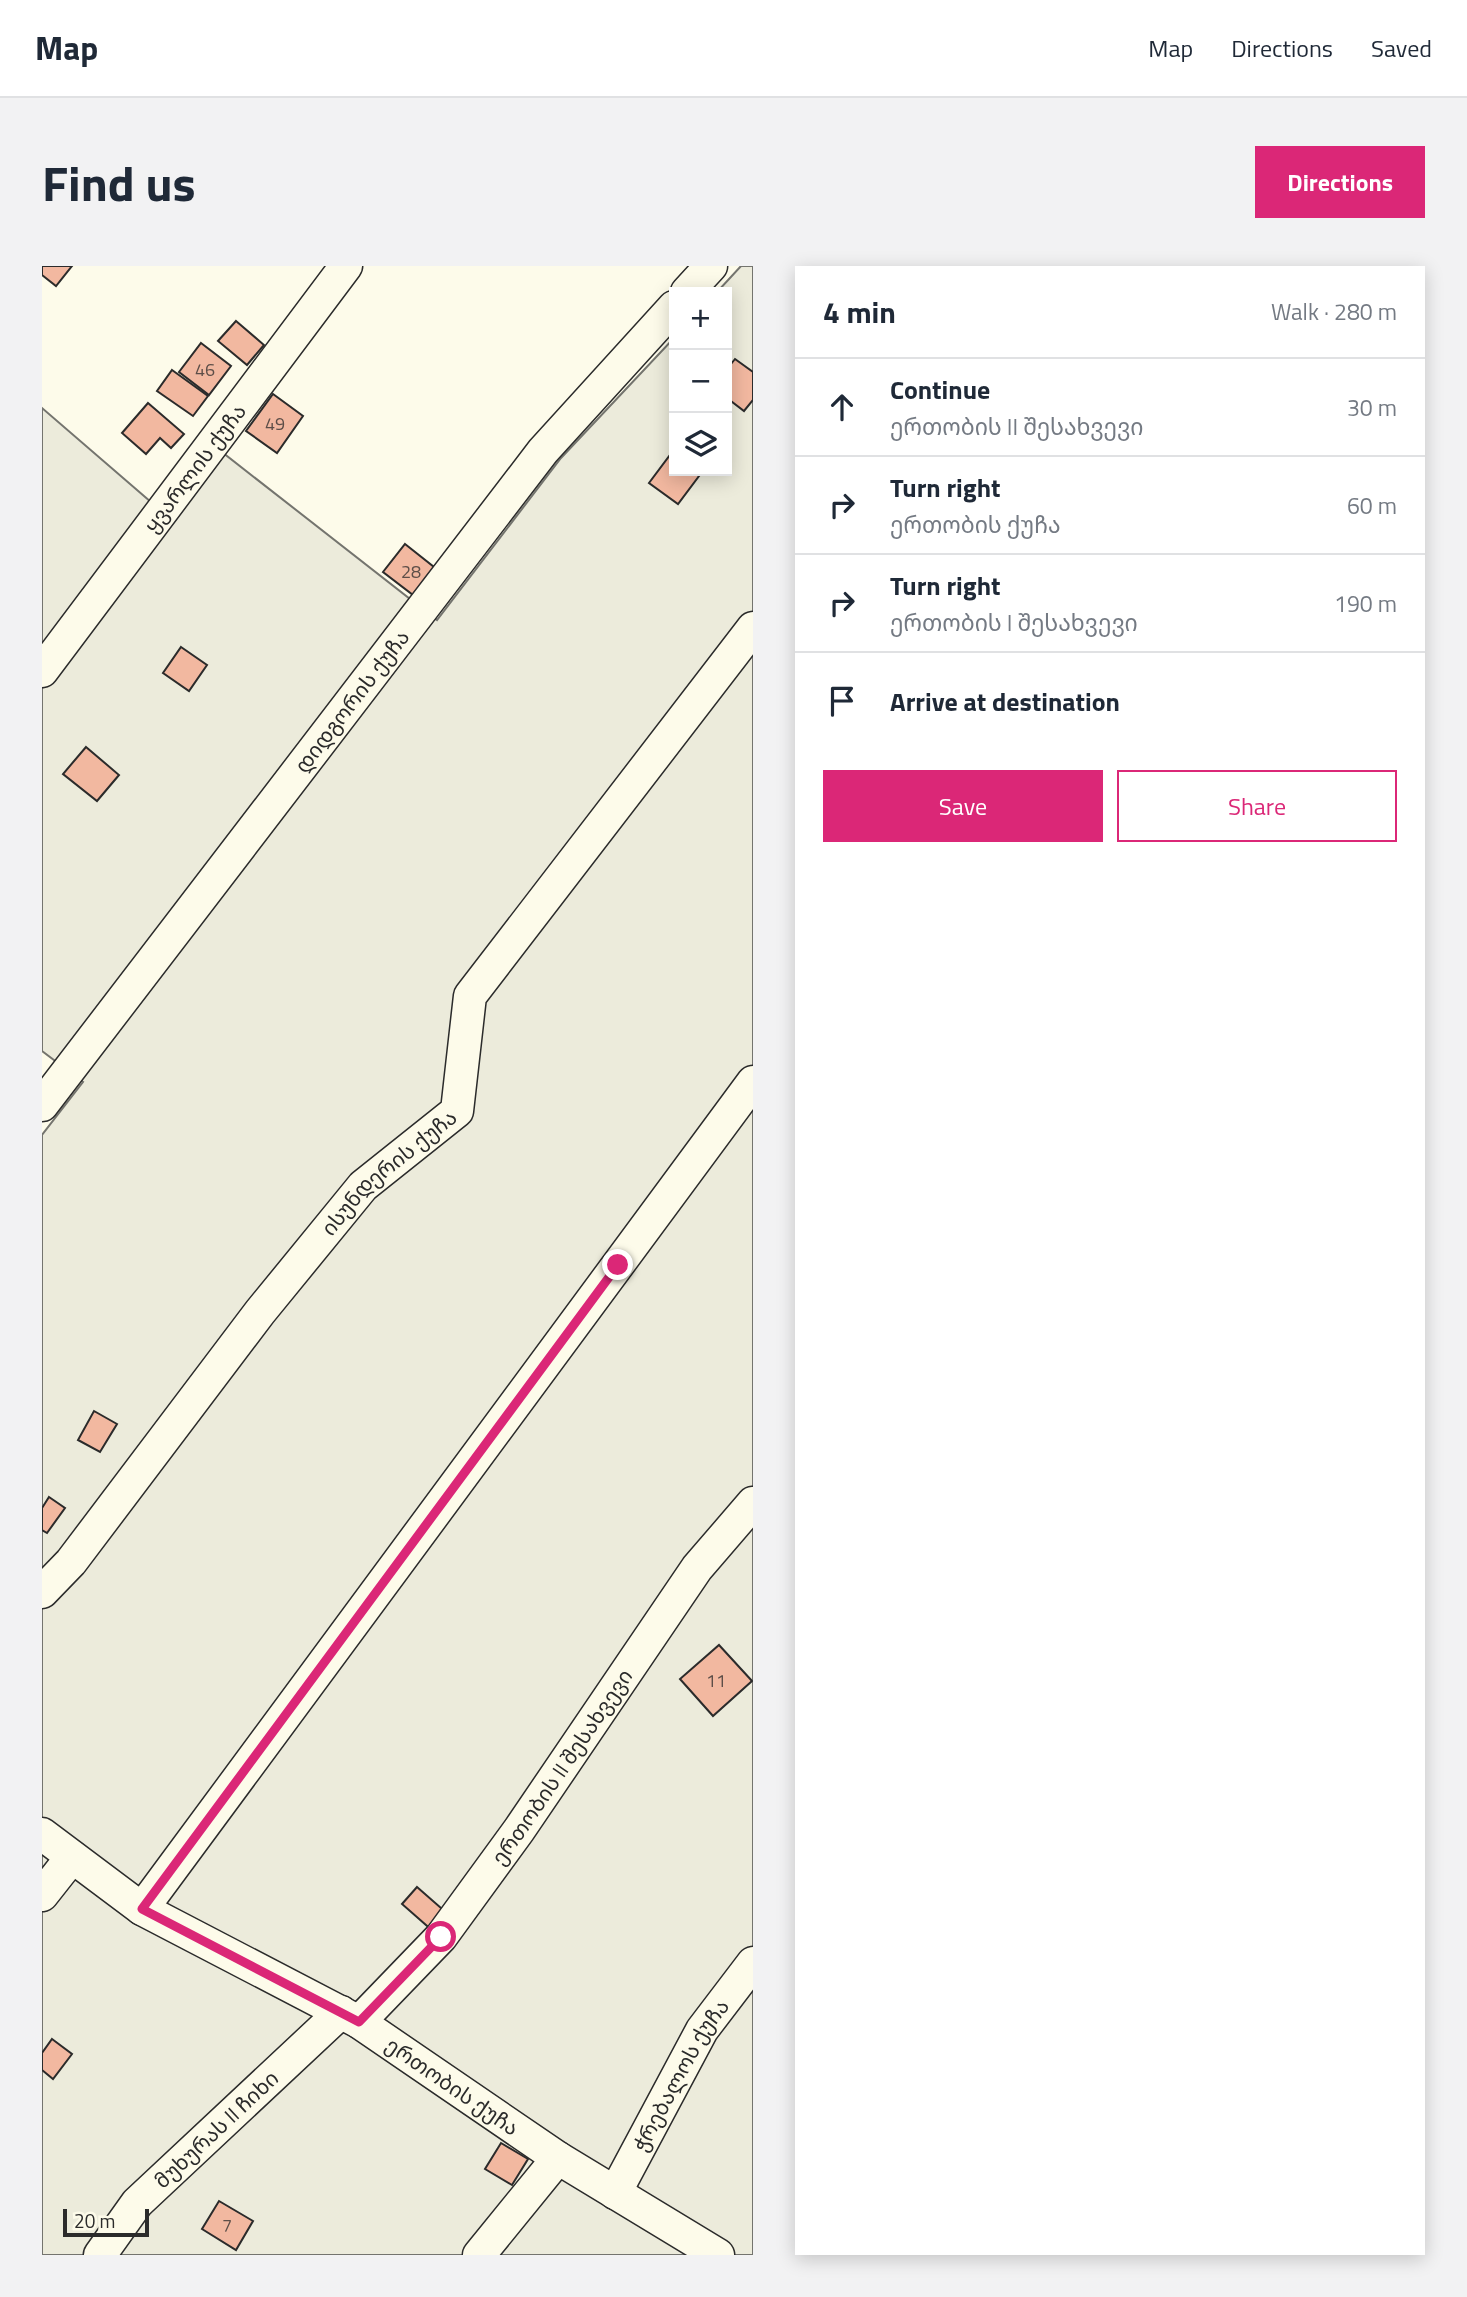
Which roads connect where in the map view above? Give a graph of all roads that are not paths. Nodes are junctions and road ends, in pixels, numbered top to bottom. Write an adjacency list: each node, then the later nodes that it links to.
1 (346, 266): 6 (street, ყვარლის ქუჩა)
2 (711, 266): 3 (street)
3 (692, 287)
4 (669, 313): 8 (street, დიდგორის ქუჩა)
5 (753, 628): 10 (street, ისუნდერის ქუჩა)
6 (42, 671)
7 (753, 1083): 14 (street)
8 (42, 1105)
9 (753, 1503): 16 (street, ერთობის II შესახვევი)
10 (42, 1592)
11 (42, 1835): 12 (street, ერთობის ქუჩა)
12 (72, 1857): 13 (street); 14 (street, ერთობის ქუჩა)
13 (42, 1895)
14 (142, 1909): 16 (street, ერთობის ქუჩა)
15 (753, 1963): 18 (street, ჭრებალოს ქუჩა)
16 (350, 2017): 17 (street, ერთობის ქუჩა); 19 (street, მუხურას II ჩიხი)
17 (558, 2158): 18 (street, ერთობის ქუჩა); 20 (street)
18 (615, 2193): 21 (street, ერთობის ქუჩა)
19 (100, 2255)
20 (479, 2255)
21 (718, 2255)

